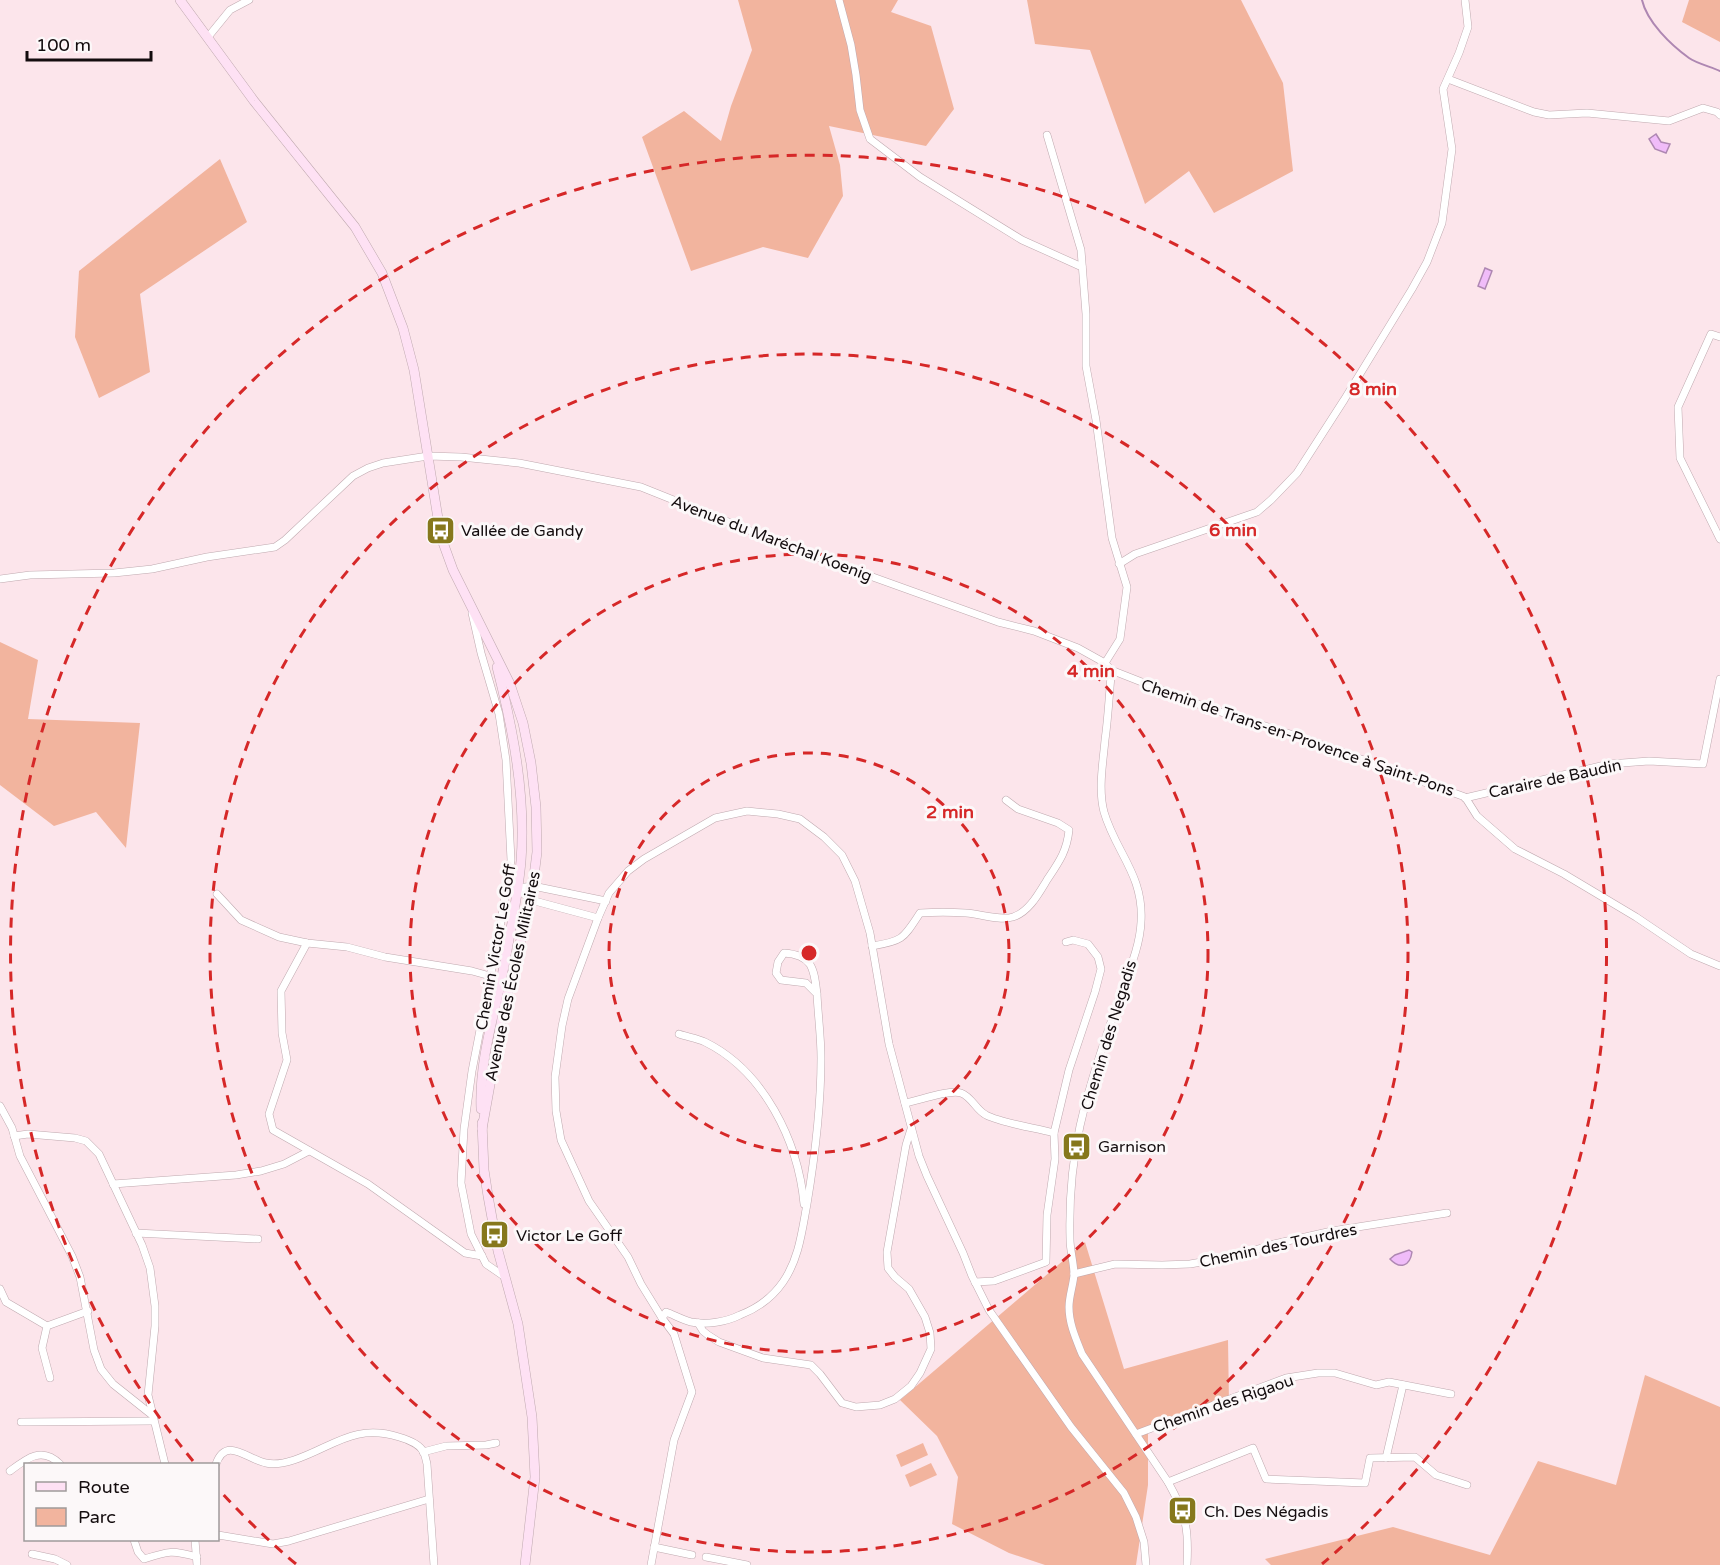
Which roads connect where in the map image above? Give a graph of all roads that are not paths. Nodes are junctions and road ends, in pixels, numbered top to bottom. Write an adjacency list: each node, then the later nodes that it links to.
1 (180, 0): 5 (street, Avenue des Écoles Militaires)
2 (249, 0): 5 (street)
3 (839, 0): 9 (street)
4 (1465, 0): 6 (street)
5 (208, 38): 11 (street, Avenue des Écoles Militaires)
6 (1448, 79): 7 (street); 13 (street)
7 (1720, 115)
8 (1047, 135): 9 (street)
9 (1082, 267): 13 (street)
10 (1720, 337): 12 (street)
11 (428, 456): 14 (street, Avenue du Maréchal Koenig); 15 (street, Avenue des Écoles Militaires); 17 (street, Avenue du Maréchal Koenig)
12 (1720, 539)
13 (1119, 564): 17 (street)
14 (0, 579)
15 (470, 606): 16 (street, Avenue des Écoles Militaires); 32 (street, Chemin Victor Le Goff)
16 (492, 651): 22 (street, Avenue des Écoles Militaires); 23 (street, Avenue des Écoles Militaires)
17 (1106, 663): 18 (street)
18 (1111, 670): 20 (street, Chemin de Trans-en-Provence à Saint-Pons); 48 (street, Chemin des Negadis)
19 (1720, 679): 20 (street, Caraire de Baudin)
20 (1465, 798): 31 (street, Chemin de Trans-en-Provence à Saint-Pons)
21 (1006, 800): 30 (street)
22 (533, 886): 23 (street); 25 (street, Avenue des Écoles Militaires); 26 (street)
23 (517, 888): 25 (street); 37 (street, Avenue des Écoles Militaires)
24 (217, 894): 29 (street)
25 (531, 900): 27 (street); 37 (street, Avenue des Écoles Militaires)
26 (606, 901): 27 (street); 30 (street)
27 (598, 918): 53 (street)
28 (1066, 942): 39 (street)
29 (307, 943): 32 (street); 41 (street)
30 (872, 946): 35 (street)
31 (1720, 966)
32 (490, 976): 47 (street, Chemin Victor Le Goff)
33 (816, 994): 33 (street); 44 (street)
34 (678, 1034): 44 (street)
35 (905, 1103): 38 (street); 39 (street)
36 (0, 1106): 40 (street)
37 (482, 1128): 49 (street, Avenue des Écoles Militaires)
38 (911, 1129): 50 (street); 54 (street)
39 (1054, 1133): 50 (street)
40 (14, 1136): 42 (street); 52 (street)
41 (309, 1151): 42 (street); 47 (street)
42 (113, 1185): 45 (street)
43 (1447, 1213): 48 (street, Chemin des Tourdres)
44 (805, 1215): 54 (street)
45 (135, 1233): 46 (street); 59 (street)
46 (258, 1239)
47 (482, 1256): 49 (street, Chemin Victor Le Goff)
48 (1074, 1274): 61 (street, Chemin des Negadis)
49 (505, 1277): 83 (street, Avenue des Écoles Militaires)
50 (975, 1282): 86 (street)
51 (0, 1289): 55 (street)
52 (88, 1311): 55 (street); 59 (street)
53 (662, 1318): 54 (street); 75 (street)
54 (698, 1323)
55 (47, 1326): 56 (street)
56 (50, 1378)
57 (1403, 1385): 58 (street, Chemin des Rigaou); 61 (street, Chemin des Rigaou); 64 (street)
58 (1451, 1394)
59 (152, 1418): 60 (street); 66 (street)
60 (21, 1422)
61 (1136, 1434): 69 (street, Chemin des Negadis)
62 (496, 1443): 63 (street)
63 (423, 1452): 67 (street); 71 (street)
64 (1386, 1458): 69 (street); 70 (street)
65 (59, 1463): 68 (street)
66 (165, 1463)
67 (216, 1463)
68 (10, 1471)
69 (1168, 1482): 87 (street, Chemin des Negadis)
70 (1467, 1485)
71 (429, 1499): 72 (street); 82 (street)
72 (219, 1535)
73 (135, 1541): 80 (street)
74 (195, 1541): 79 (street)
75 (654, 1547): 77 (street); 84 (street)
76 (32, 1554): 81 (street)
77 (692, 1554)
78 (706, 1557): 85 (street)
79 (197, 1561): 80 (street)
80 (141, 1562)
81 (67, 1565)
82 (434, 1565)
83 (525, 1565)
84 (651, 1565)
85 (747, 1565)
86 (1146, 1565)
87 (1187, 1565)

